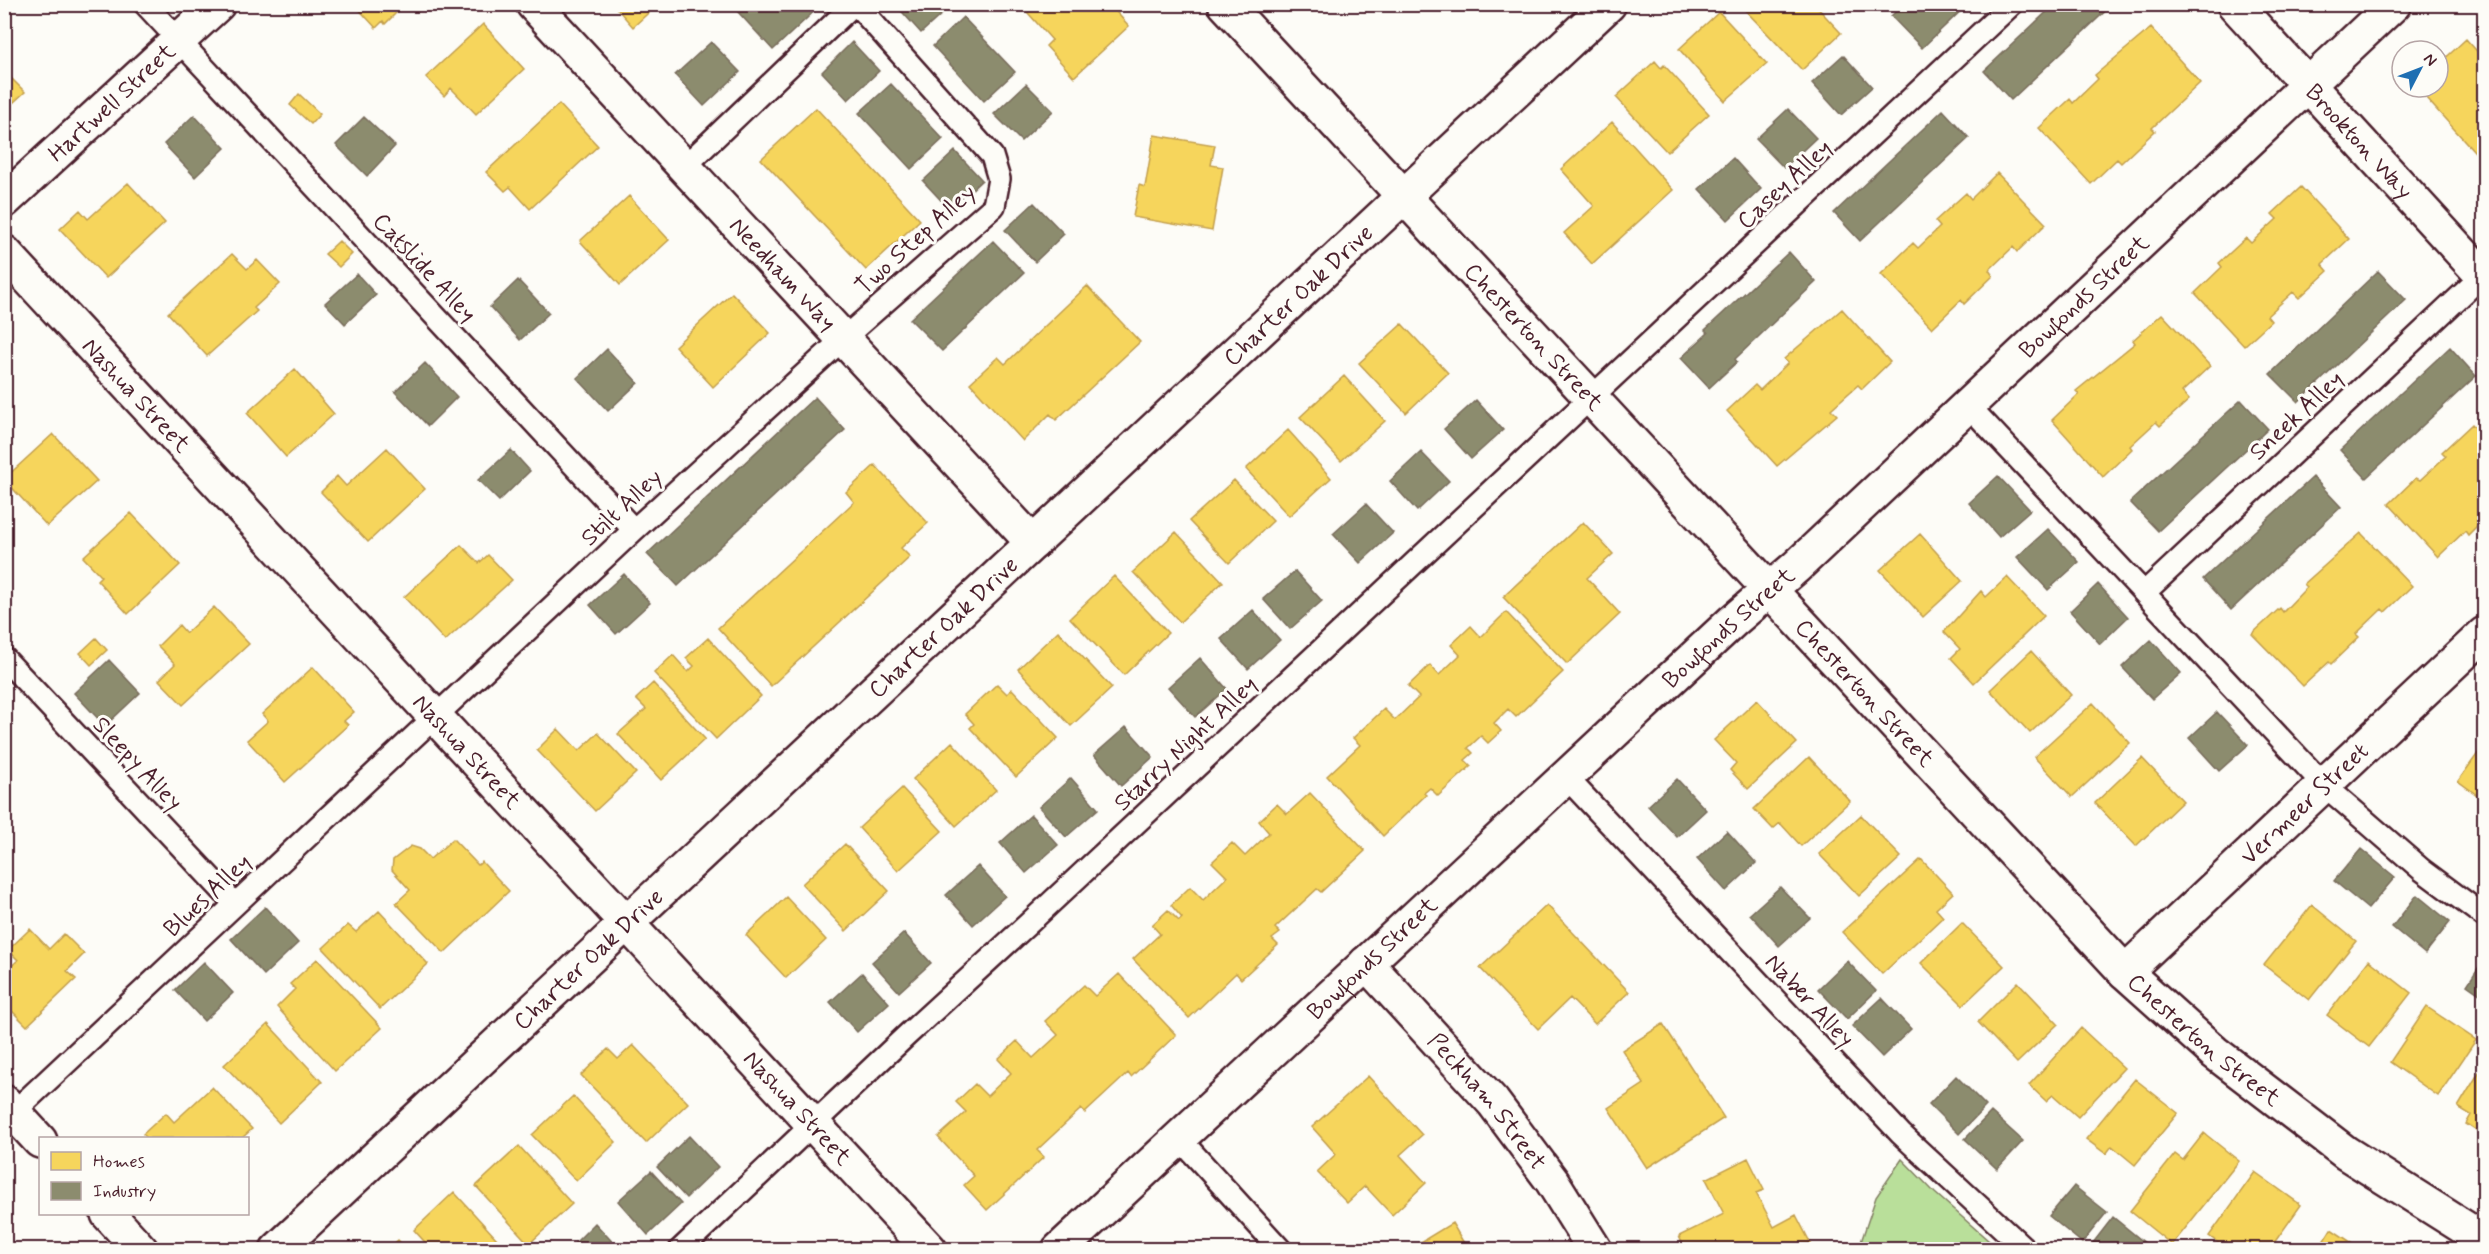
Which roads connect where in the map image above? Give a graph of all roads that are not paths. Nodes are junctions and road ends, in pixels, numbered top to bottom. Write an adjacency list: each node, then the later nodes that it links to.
1 (145, 4): 10 (lane, Catslide Alley)
2 (218, 4): 10 (street, Hartwell Street)
3 (532, 4): 12 (street, Needham Way)
4 (855, 4): 12 (lane, Two Step Alley); 17 (lane, Two Step Alley)
5 (1225, 4): 13 (street, Chesterton Street)
6 (1610, 4): 13 (street, Charter Oak Drive)
7 (2012, 4): 18 (lane, Casey Alley)
8 (2234, 4): 11 (street, Brookton Way)
9 (2394, 4): 11 (street, Bowfonds Street)
10 (179, 40): 14 (street, Hartwell Street); 20 (lane, Catslide Alley)
11 (2308, 84): 16 (street, Brookton Way); 19 (street, Bowfonds Street)
12 (683, 168): 17 (street, Needham Way)
13 (1403, 198): 18 (street, Chesterton Street); 21 (street, Charter Oak Drive)
14 (4, 201)
15 (4, 252): 26 (street, Nashua Street)
16 (2484, 275): 23 (lane, Sneek Alley)
17 (844, 338): 20 (lane, Stilt Alley); 21 (street, Needham Way)
18 (1590, 400): 22 (street, Chesterton Street); 34 (lane, Starry Night Alley)
19 (1967, 404): 22 (street, Bowfonds Street); 23 (lane)
20 (634, 530): 26 (lane, Stilt Alley)
21 (1033, 543): 31 (street, Charter Oak Drive)
22 (1767, 590): 27 (street, Bowfonds Street); 33 (street, Chesterton Street)
23 (2144, 593): 28 (lane)
24 (2484, 634): 28 (street, Vermeer Street)
25 (4, 658): 29 (lane, Sleepy Alley)
26 (436, 717): 29 (lane, Blues Alley); 31 (street, Nashua Street)
27 (1566, 777): 32 (street, Bowfonds Street); 46 (lane, Naber Alley)
28 (2324, 785): 30 (lane); 33 (street, Vermeer Street)
29 (235, 904): 35 (lane, Blues Alley)
30 (2484, 916)
31 (627, 922): 34 (street, Nashua Street); 40 (street, Charter Oak Drive)
32 (1366, 963): 36 (street, Bowfonds Street); 45 (street, Peckham Street)
33 (2125, 972): 38 (street, Chesterton Street)
34 (814, 1123): 41 (lane, Starry Night Alley); 42 (street, Nashua Street)
35 (17, 1124)
36 (1179, 1138): 43 (street, Bowfonds Street); 44 (lane)
37 (109, 1215): 39 (street)
38 (2484, 1240): 47 (street)
39 (141, 1250)
40 (277, 1250)
41 (680, 1250)
42 (930, 1250)
43 (1059, 1250)
44 (1281, 1250)
45 (1595, 1250)
46 (2026, 1250)
47 (2479, 1250)

